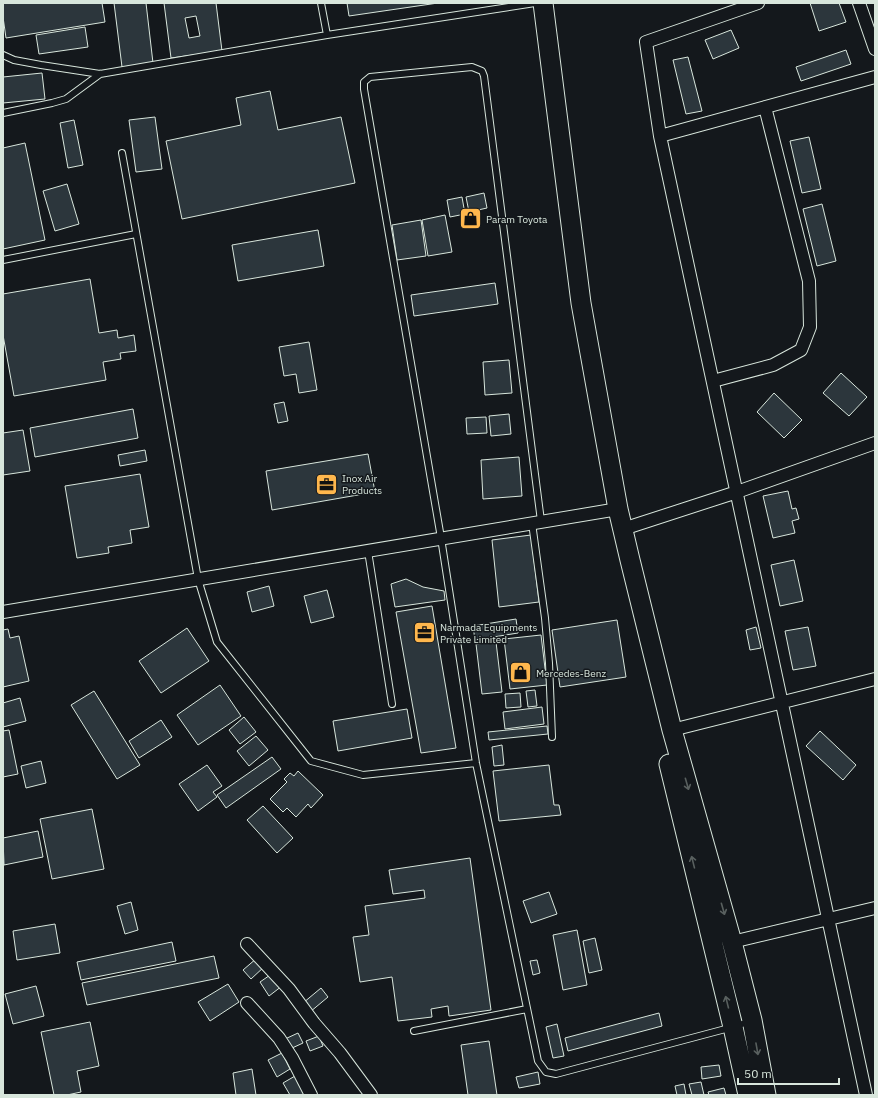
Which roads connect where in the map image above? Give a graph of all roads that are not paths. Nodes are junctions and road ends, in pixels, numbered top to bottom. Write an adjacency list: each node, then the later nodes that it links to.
1 (321, 3): 6 (lane)
2 (534, 3): 6 (lane); 20 (main road)
3 (543, 3): 20 (main road)
4 (758, 3): 13 (street)
5 (859, 3): 7 (street)
6 (327, 35): 9 (lane)
7 (875, 49)
8 (3, 55): 9 (lane)
9 (100, 74): 12 (lane)
10 (875, 77): 11 (street)
11 (765, 107): 13 (street); 17 (street)
12 (3, 113)
13 (660, 136): 17 (street)
14 (122, 153): 15 (lane)
15 (136, 234): 16 (lane); 25 (lane)
16 (3, 260)
17 (713, 381): 19 (street)
18 (875, 444): 19 (street)
19 (737, 492): 22 (street); 28 (street)
20 (613, 509): 21 (street); 22 (main road); 40 (main road, one-way to 20)
21 (536, 522): 23 (street); 23 (lane); 31 (lane)
22 (623, 530): 30 (main road)
23 (441, 538): 24 (street); 32 (lane)
24 (368, 550): 25 (street); 29 (lane)
25 (198, 579): 26 (street); 32 (lane)
26 (3, 612)
27 (875, 679): 28 (street)
28 (782, 702): 30 (street); 34 (street)
29 (392, 704)
30 (672, 730): 35 (main road, one-way to 35)
31 (552, 737)
32 (476, 763): 38 (lane)
33 (875, 908): 34 (street)
34 (828, 919): 35 (street); 46 (street)
35 (732, 942): 39 (main road)
36 (247, 944): 43 (street)
37 (246, 1002): 42 (street)
38 (527, 1009): 40 (lane); 41 (lane)
39 (752, 1020): 40 (lane); 45 (main road, one-way to 45)
40 (733, 1027): 44 (main road)
41 (414, 1031)
42 (311, 1095)
43 (371, 1095)
44 (748, 1095)
45 (766, 1095)
46 (866, 1095)

